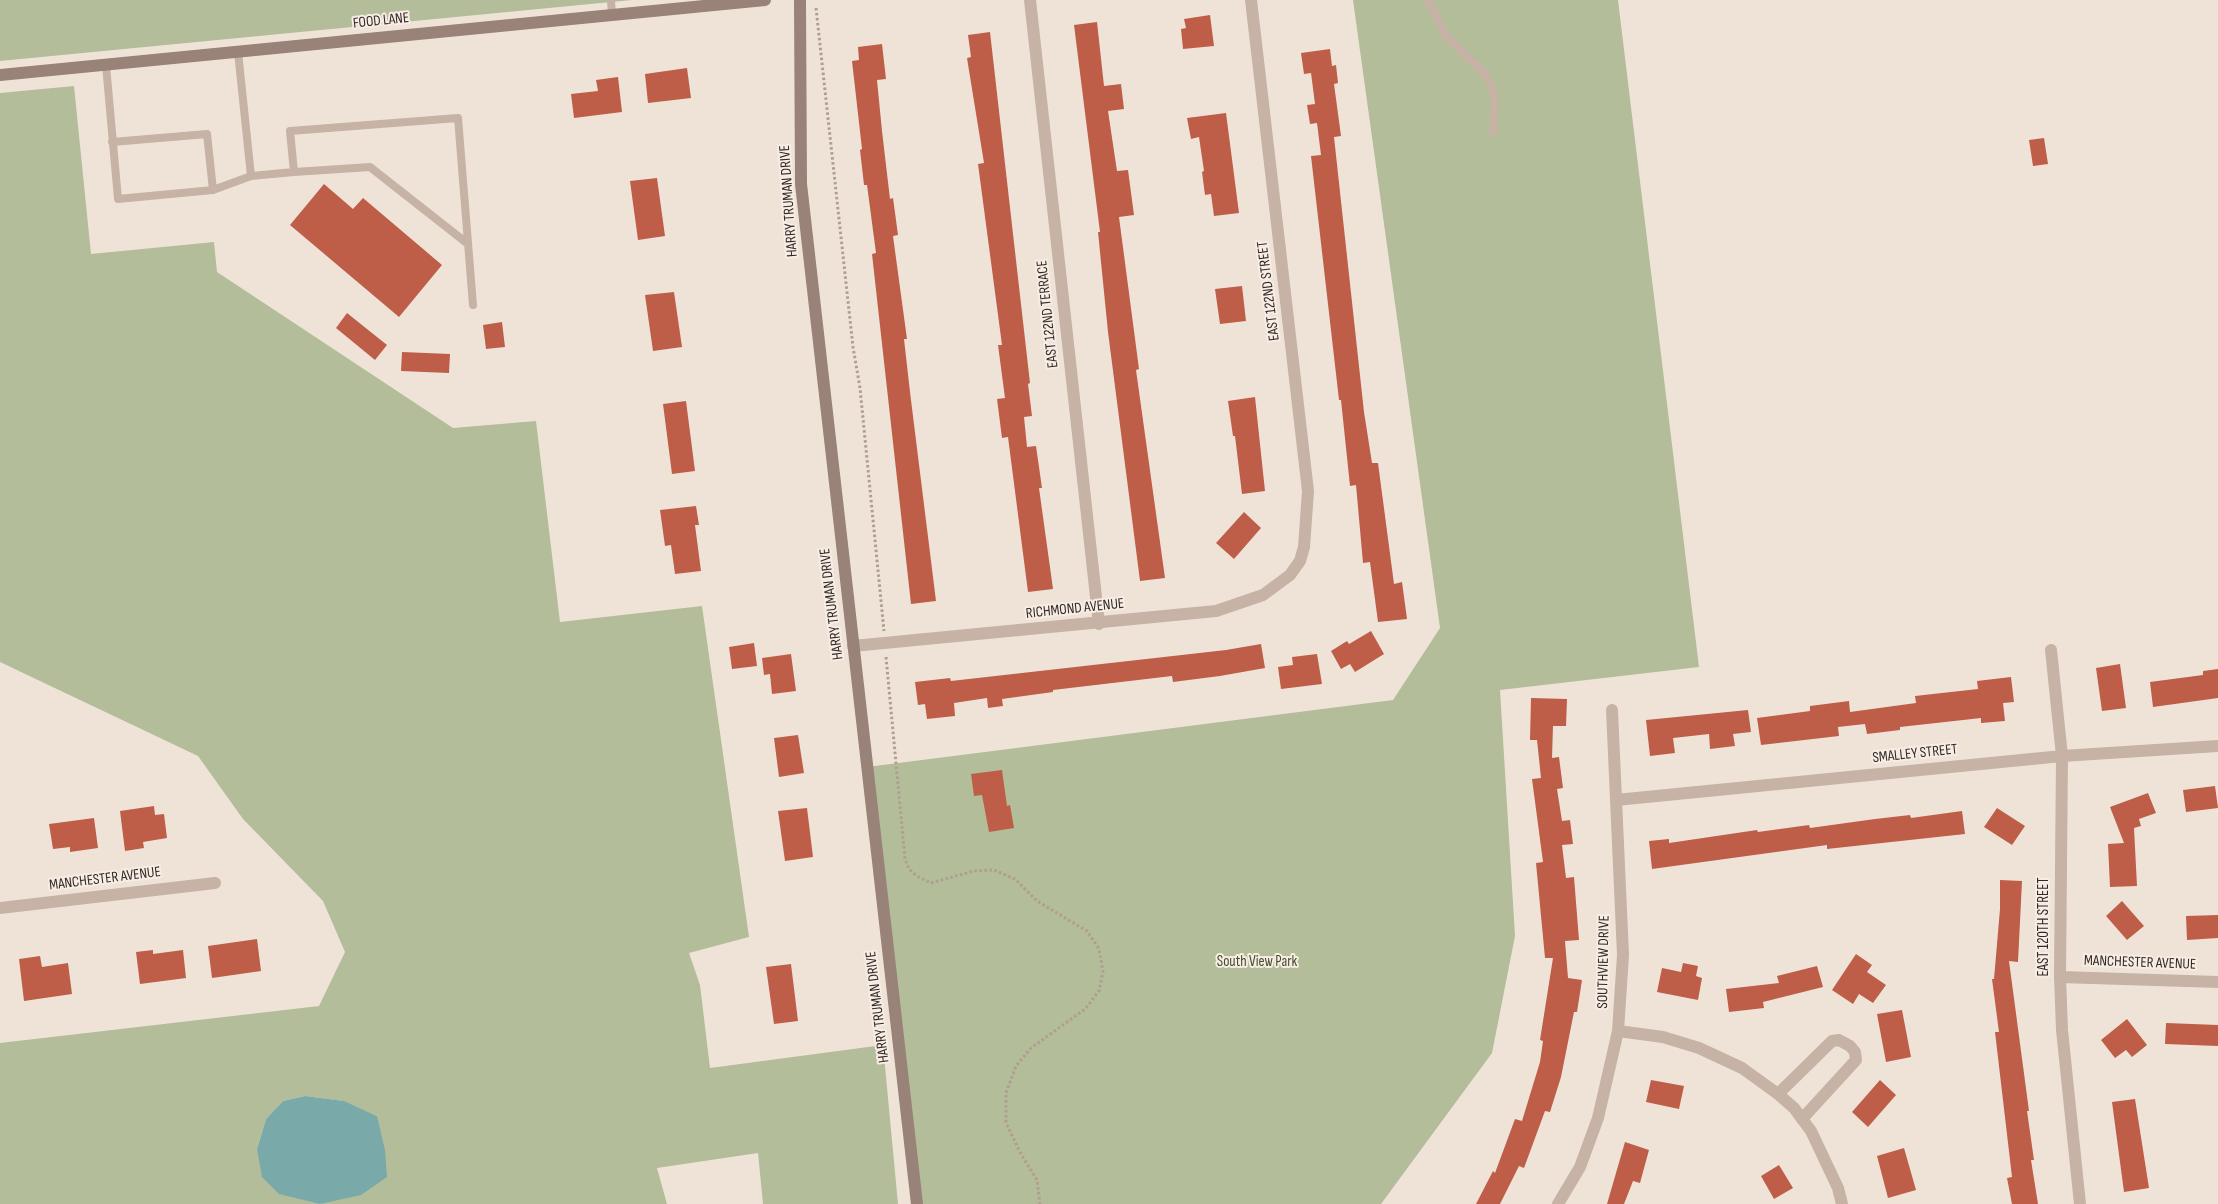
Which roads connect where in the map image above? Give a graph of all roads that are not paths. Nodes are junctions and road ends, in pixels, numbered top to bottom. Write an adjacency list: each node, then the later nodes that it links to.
1 (611, 0): 7 (lane)
2 (765, 0): 7 (main road, FOOD LANE)
3 (800, 0): 20 (main road, HARRY TRUMAN DRIVE)
4 (1030, 0): 19 (street, EAST 122ND TERRACE)
5 (1251, 0): 18 (street, EAST 122ND STREET)
6 (1428, 0): 11 (lane)
7 (612, 16): 8 (main road, FOOD LANE)
8 (238, 52): 9 (main road, FOOD LANE); 14 (lane)
9 (106, 65): 10 (main road, FOOD LANE); 12 (lane)
10 (0, 75)
11 (1493, 132)
12 (112, 142): 15 (lane); 15 (lane)
13 (294, 172): 14 (lane); 16 (lane); 16 (lane)
14 (252, 176): 15 (lane)
15 (213, 190)
16 (468, 244): 17 (lane)
17 (473, 305)
18 (1290, 575): 19 (street, RICHMOND AVENUE)
19 (1099, 624): 20 (street, RICHMOND AVENUE)
20 (853, 646): 33 (main road, HARRY TRUMAN DRIVE)
21 (2051, 650): 24 (street, EAST 120TH STREET)
22 (1612, 710): 25 (street, SOUTHVIEW DRIVE)
23 (2218, 746): 24 (street, SMALLEY STREET)
24 (2062, 756): 25 (street, SMALLEY STREET); 28 (street, EAST 120TH STREET)
25 (1616, 800): 30 (street, SOUTHVIEW DRIVE)
26 (215, 882): 27 (street, MANCHESTER AVENUE)
27 (0, 908)
28 (2060, 977): 29 (street, MANCHESTER AVENUE); 36 (street, EAST 120TH STREET)
29 (2218, 982)
30 (1618, 1031): 31 (street); 34 (street, SOUTHVIEW DRIVE)
31 (1778, 1094): 32 (street); 32 (street)
32 (1802, 1119): 35 (street)
33 (917, 1204)
34 (1558, 1204)
35 (1842, 1204)
36 (2080, 1204)

